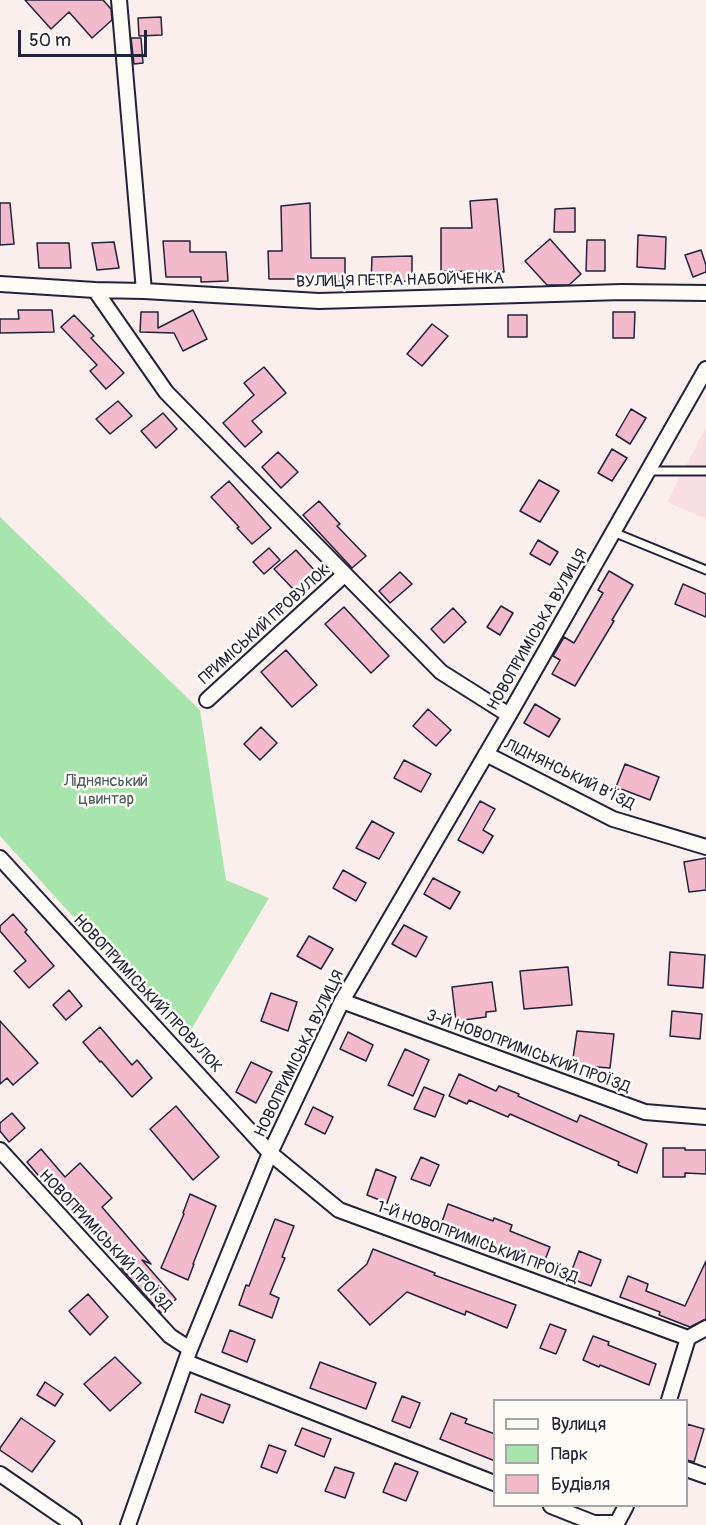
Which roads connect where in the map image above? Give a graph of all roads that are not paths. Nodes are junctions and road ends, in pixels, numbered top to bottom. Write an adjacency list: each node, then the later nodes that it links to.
1 (119, 0): 4 (street)
2 (0, 284): 3 (street, ВУЛИЦЯ ПЕТРА НАБОЙЧЕНКА)
3 (95, 290): 4 (street, ВУЛИЦЯ ПЕТРА НАБОЙЧЕНКА); 11 (street)
4 (144, 291): 5 (street, ВУЛИЦЯ ПЕТРА НАБОЙЧЕНКА)
5 (706, 293)
6 (706, 369): 7 (street, НОВОПРИМІСЬКА ВУЛИЦЯ)
7 (648, 471): 8 (lane); 9 (street, НОВОПРИМІСЬКА ВУЛИЦЯ)
8 (706, 471)
9 (613, 532): 10 (lane); 13 (street, НОВОПРИМІСЬКА ВУЛИЦЯ)
10 (706, 570)
11 (345, 574): 12 (street, ПРИМІСЬКИЙ ПРОВУЛОК); 13 (street)
12 (207, 700)
13 (509, 715): 14 (street, НОВОПРИМІСЬКА ВУЛИЦЯ)
14 (486, 754): 15 (street, ЛІДНЯНСЬКИЙ В’ЇЗД); 17 (street, НОВОПРИМІСЬКА ВУЛИЦЯ)
15 (706, 847)
16 (0, 858): 20 (street, НОВОПРИМІСЬКИЙ ПРОВУЛОК)
17 (342, 1001): 18 (street, 3-Й НОВОПРИМІСЬКИЙ ПРОЇЗД); 20 (street, НОВОПРИМІСЬКА ВУЛИЦЯ)
18 (706, 1117)
19 (0, 1150): 23 (street, НОВОПРИМІСЬКИЙ ПРОЇЗД)
20 (270, 1153): 22 (street, 1-Й НОВОПРИМІСЬКИЙ ПРОЇЗД); 23 (street, НОВОПРИМІСЬКА ВУЛИЦЯ)
21 (706, 1328): 22 (street)
22 (688, 1338): 24 (street)
23 (188, 1355): 28 (street); 32 (street, НОВОПРИМІСЬКА ВУЛИЦЯ)
24 (670, 1399)
25 (688, 1469): 27 (street)
26 (0, 1474): 31 (street)
27 (706, 1476)
28 (493, 1482)
29 (554, 1507): 30 (street)
30 (625, 1507)
31 (74, 1525)
32 (128, 1525)

